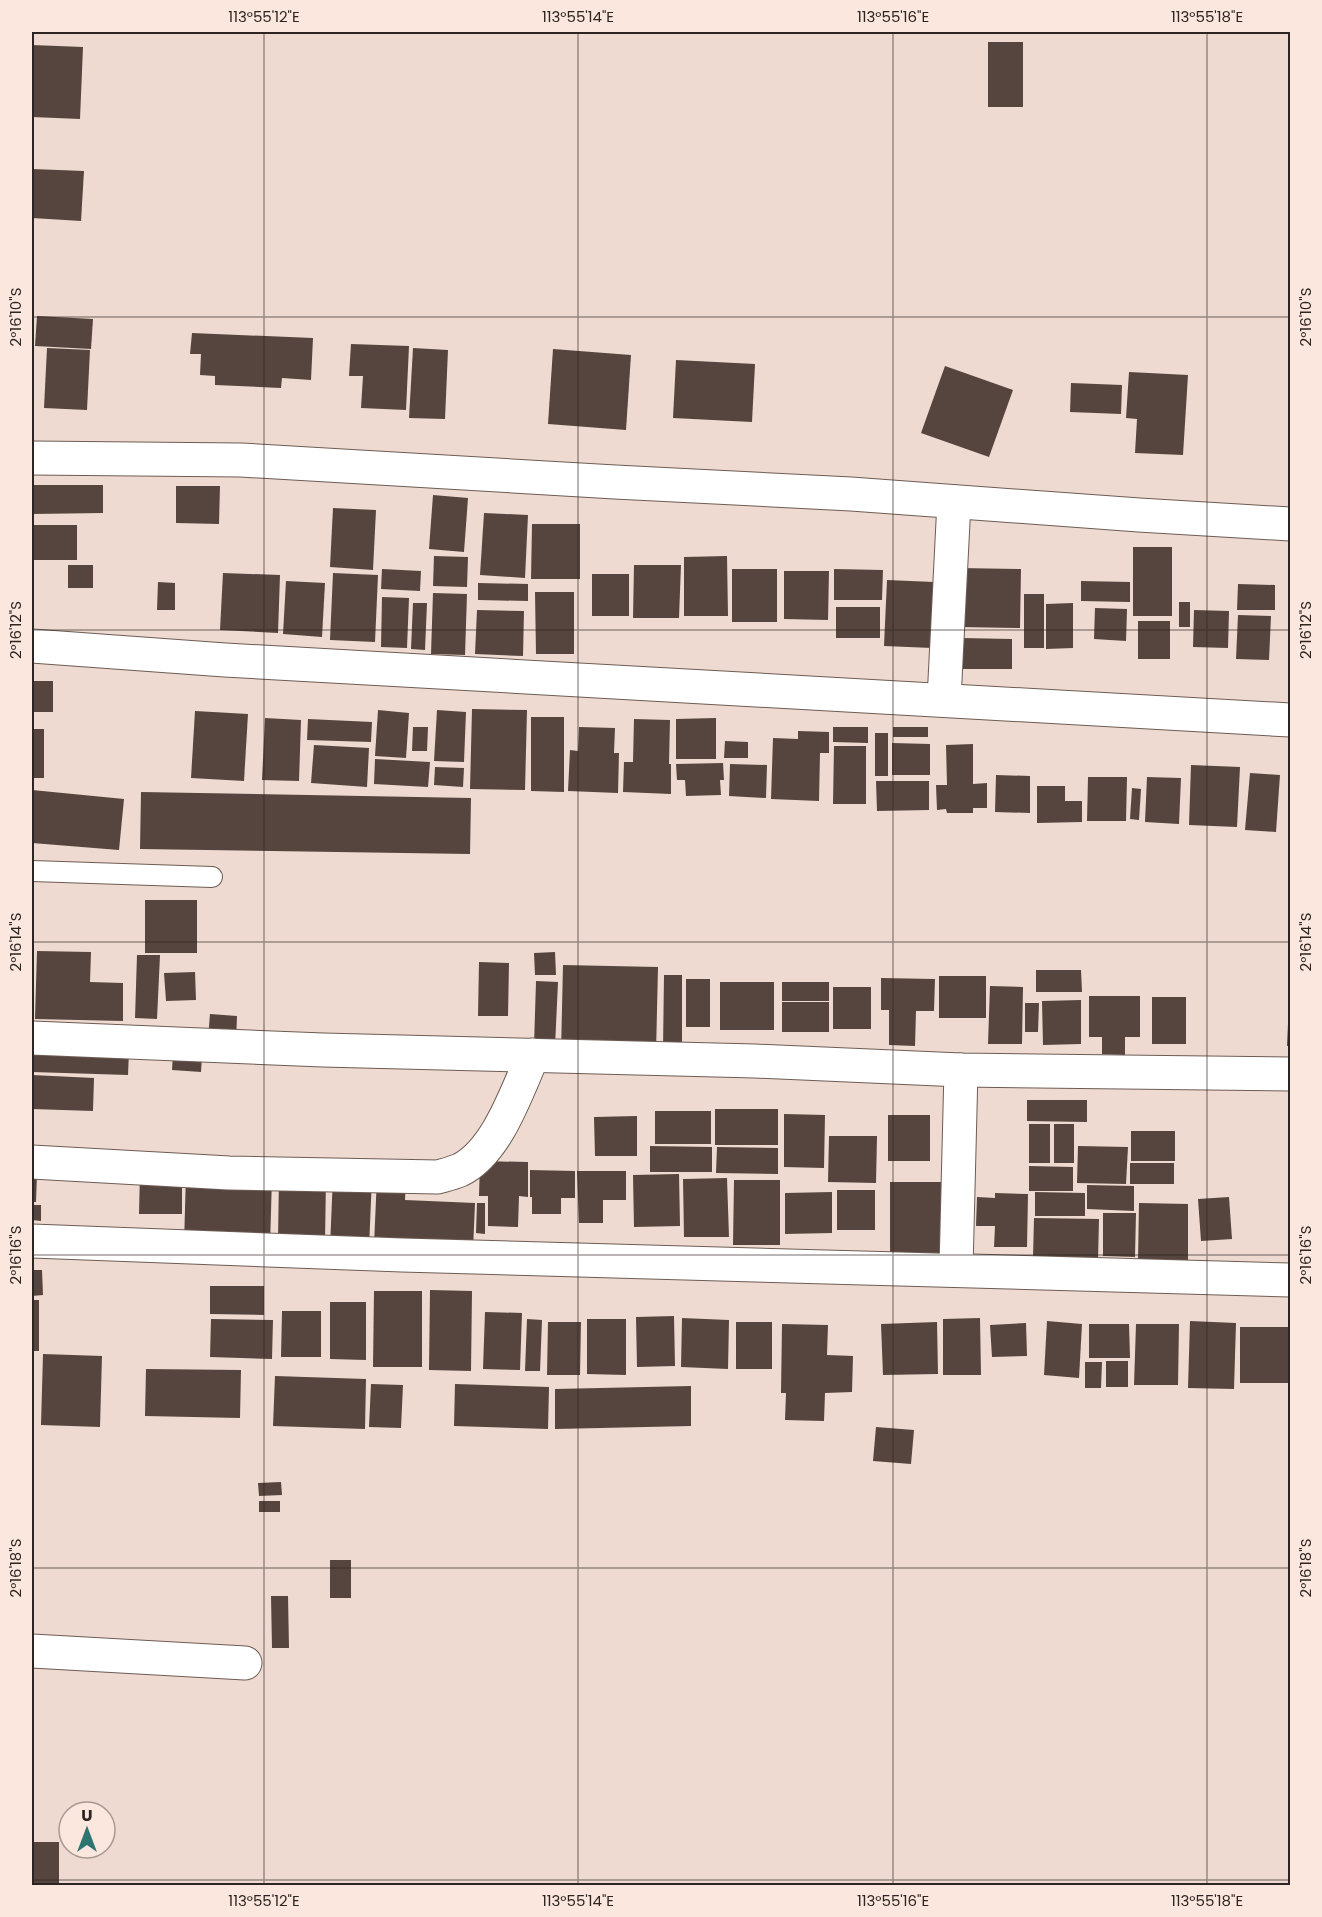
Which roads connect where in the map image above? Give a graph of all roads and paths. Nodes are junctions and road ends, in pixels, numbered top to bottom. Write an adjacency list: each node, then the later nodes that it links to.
1 (32, 458): 2 (street)
2 (954, 502): 3 (street); 5 (street)
3 (1290, 524)
4 (32, 646): 5 (street)
5 (944, 700): 6 (street)
6 (1290, 720)
7 (32, 871): 8 (lane)
8 (213, 877)
9 (32, 1038): 10 (street)
10 (533, 1055): 11 (street); 13 (street)
11 (961, 1070): 12 (street); 15 (street)
12 (1290, 1074)
13 (32, 1162)
14 (32, 1241): 15 (street)
15 (956, 1269): 16 (street)
16 (1290, 1280)
17 (32, 1651): 18 (street)
18 (245, 1663)

